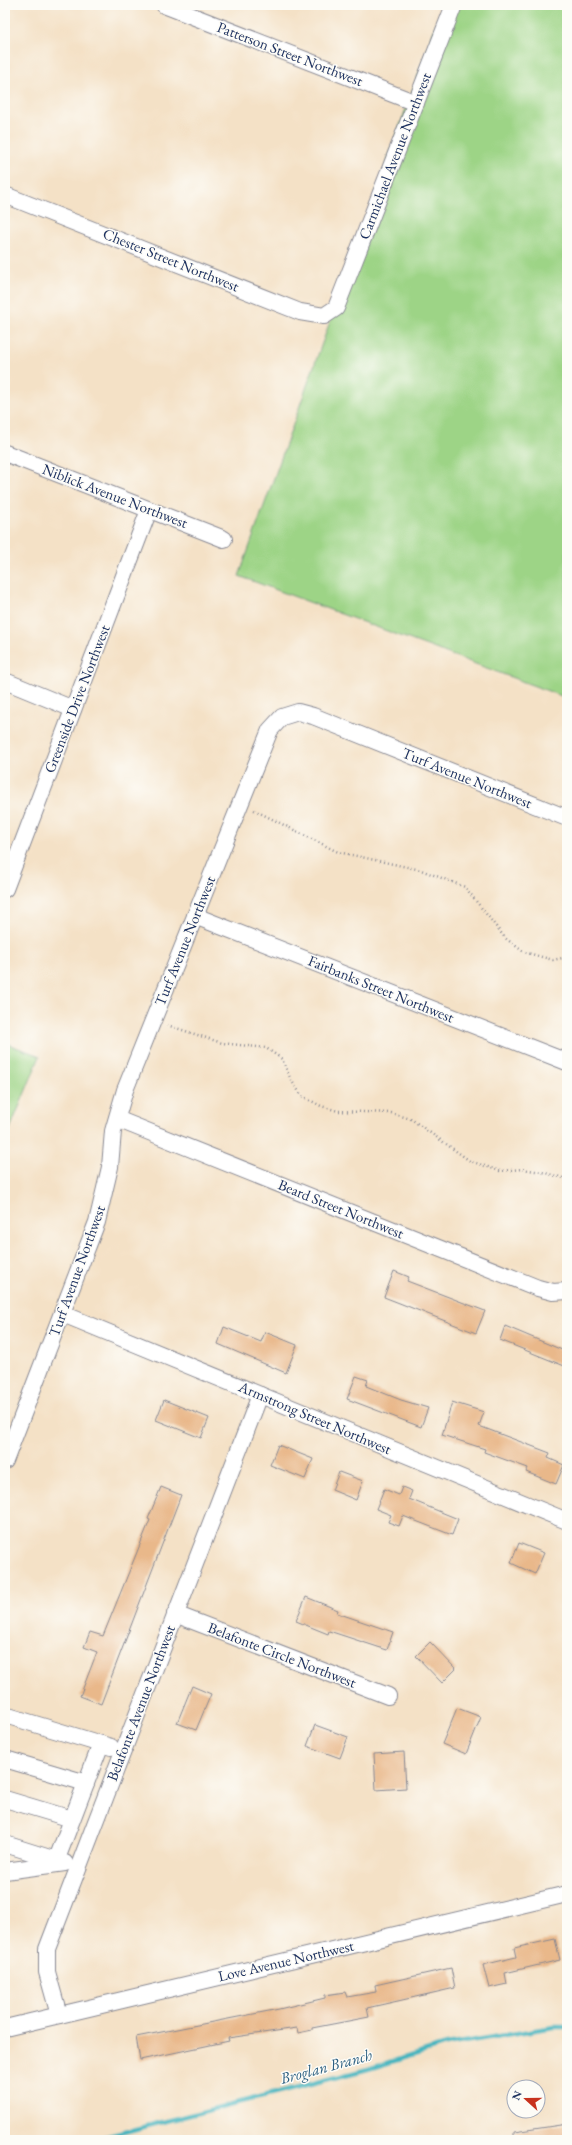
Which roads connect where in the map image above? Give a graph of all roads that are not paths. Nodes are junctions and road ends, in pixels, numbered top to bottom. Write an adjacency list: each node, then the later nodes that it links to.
1 (164, 5): 3 (street, Patterson Street Northwest)
2 (454, 5): 3 (street, Carmichael Avenue Northwest)
3 (416, 104): 5 (street, Carmichael Avenue Northwest)
4 (5, 195): 5 (street, Chester Street Northwest)
5 (336, 308)
6 (5, 453): 7 (street, Niblick Avenue Northwest)
7 (149, 510): 8 (street, Niblick Avenue Northwest); 10 (street, Greenside Drive Northwest)
8 (224, 539)
9 (5, 681): 10 (street)
10 (73, 709): 12 (street, Greenside Drive Northwest)
11 (567, 818): 13 (street, Turf Avenue Northwest)
12 (5, 889)
13 (195, 916): 14 (street, Fairbanks Street Northwest); 15 (street, Turf Avenue Northwest)
14 (567, 1062)
15 (117, 1119): 16 (street, Beard Street Northwest); 17 (street, Turf Avenue Northwest)
16 (567, 1291)
17 (63, 1314): 18 (street, Armstrong Street Northwest); 19 (street, Turf Avenue Northwest)
18 (260, 1395): 20 (street, Armstrong Street Northwest); 21 (street, Belafonte Avenue Northwest)
19 (5, 1461)
20 (567, 1521)
21 (175, 1614): 22 (street, Belafonte Circle Northwest); 25 (street, Belafonte Avenue Northwest)
22 (388, 1696)
23 (5, 1715): 24 (street)
24 (101, 1744): 25 (street); 27 (street)
25 (123, 1750): 31 (street, Belafonte Avenue Northwest)
26 (5, 1759): 27 (street)
27 (86, 1783): 29 (street)
28 (5, 1799): 29 (street)
29 (72, 1819): 32 (street)
30 (5, 1844): 32 (street)
31 (81, 1860): 32 (street); 35 (street, Belafonte Avenue Northwest)
32 (56, 1862): 33 (street)
33 (5, 1871)
34 (567, 1894): 35 (street, Love Avenue Northwest)
35 (59, 2015): 36 (street, Love Avenue Northwest)
36 (5, 2028)

